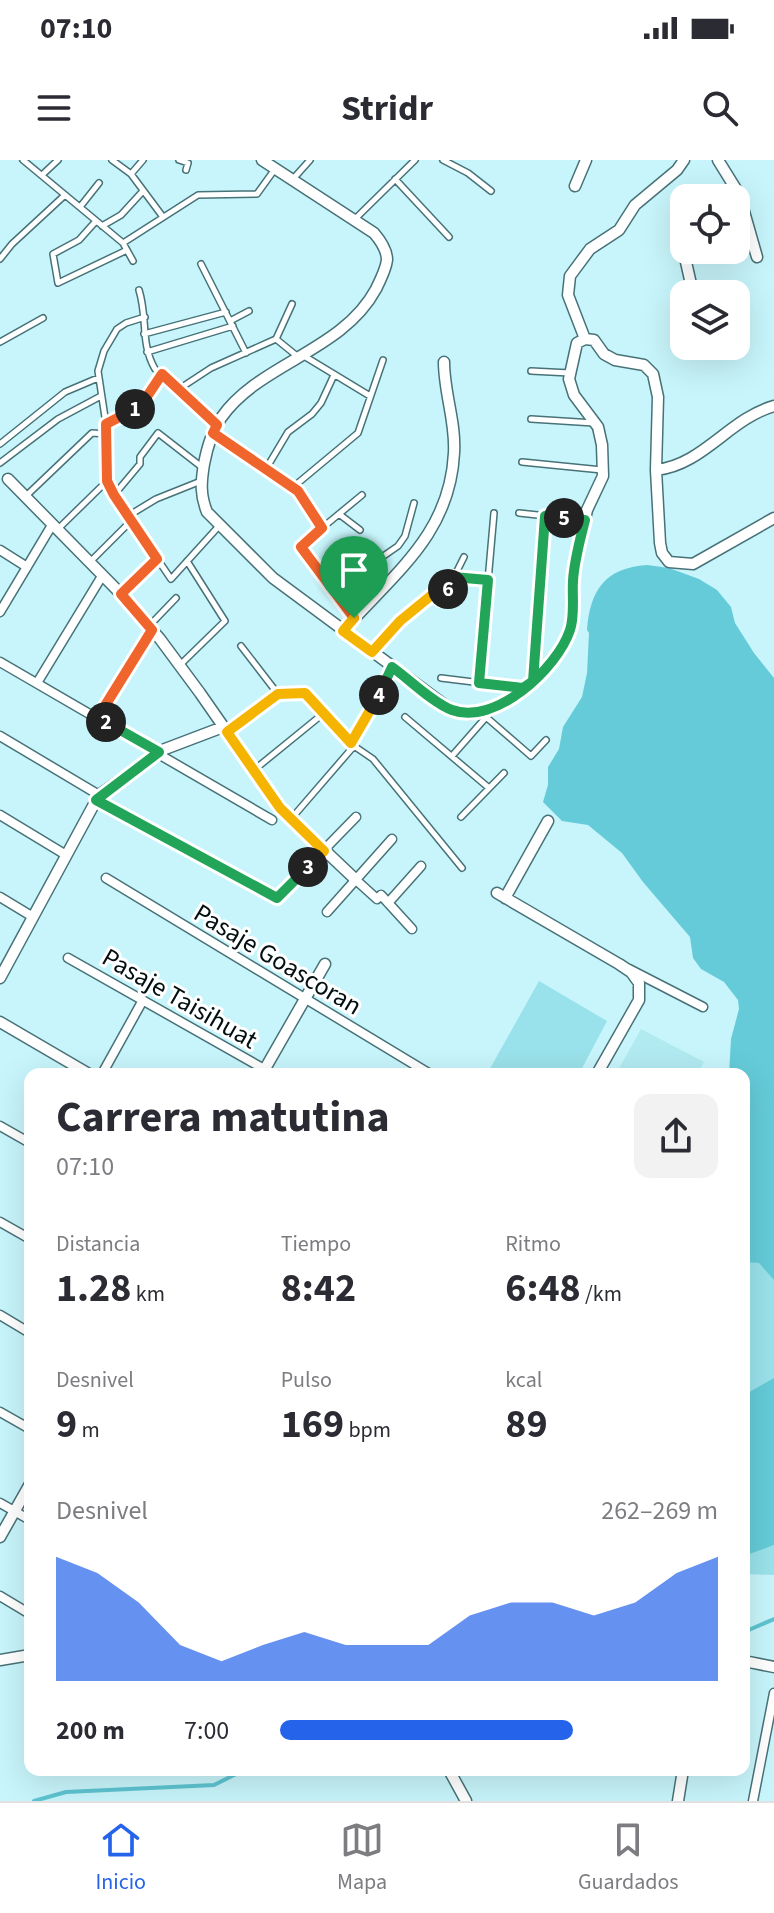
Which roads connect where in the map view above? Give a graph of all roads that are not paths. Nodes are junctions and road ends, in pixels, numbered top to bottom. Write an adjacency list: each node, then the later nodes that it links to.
1 (23, 160): 16 (lane)
2 (58, 160): 16 (lane)
3 (112, 160): 15 (lane)
4 (143, 160): 15 (lane)
5 (179, 160): 14 (lane)
6 (262, 160): 13 (street)
7 (310, 160): 17 (lane)
8 (415, 160): 18 (lane)
9 (443, 160): 23 (lane)
10 (586, 160): 21 (street)
11 (684, 160): 46 (street)
12 (718, 160): 20 (street)
13 (276, 169): 17 (street); 26 (lane)
14 (186, 170)
15 (131, 174): 22 (lane)
16 (42, 175): 24 (lane)
17 (292, 179): 27 (street)
18 (395, 179): 27 (lane); 30 (lane)
19 (99, 183): 25 (lane)
20 (731, 184)
21 (575, 186)
22 (143, 191): 26 (lane); 28 (lane)
23 (491, 191)
24 (65, 195): 25 (lane); 34 (lane)
25 (80, 207): 28 (lane)
26 (163, 217): 31 (lane)
27 (354, 220): 50 (street)
28 (99, 223): 31 (lane); 32 (lane)
29 (750, 236): 33 (street)
30 (449, 237)
31 (123, 243): 32 (lane)
32 (127, 250): 35 (lane)
33 (757, 257)
34 (0, 259)
35 (133, 261)
36 (201, 264): 40 (lane)
37 (139, 290): 41 (lane)
38 (292, 304): 45 (lane)
39 (249, 311): 43 (lane)
40 (226, 312): 43 (lane); 44 (lane)
41 (145, 317): 44 (lane); 57 (lane)
42 (43, 318): 47 (lane)
43 (231, 323): 48 (lane); 49 (lane)
44 (144, 334): 48 (lane)
45 (276, 339): 49 (lane); 50 (lane)
46 (585, 339): 54 (street); 73 (street)
47 (0, 342)
48 (147, 352): 55 (lane)
49 (246, 353): 58 (lane)
50 (301, 357): 56 (lane); 65 (street)
51 (383, 360): 60 (lane)
52 (444, 362): 106 (street)
53 (531, 371): 54 (lane)
54 (570, 373): 63 (street)
55 (162, 374): 58 (lane); 64 (lane)
56 (334, 375): 60 (lane); 71 (lane)
57 (98, 377): 59 (lane); 67 (lane)
58 (179, 389): 65 (lane)
59 (101, 396): 64 (lane); 69 (lane)
60 (370, 396): 77 (lane)
61 (774, 406): 73 (street)
62 (531, 419): 63 (lane)
63 (595, 423): 72 (street)
64 (106, 424): 66 (lane)
65 (215, 429): 70 (street); 71 (lane)
66 (106, 434): 75 (lane); 80 (lane)
67 (0, 444)
68 (522, 462): 72 (lane)
69 (0, 463)
70 (204, 468): 76 (street); 78 (lane)
71 (266, 469): 77 (lane)
72 (602, 470): 88 (street)
73 (656, 470): 87 (street)
74 (8, 479): 80 (street)
75 (107, 481): 78 (lane); 90 (lane)
76 (201, 481): 86 (lane); 89 (street)
77 (292, 488): 91 (lane)
78 (114, 495): 86 (lane)
79 (362, 495): 84 (lane)
80 (25, 497): 90 (street)
81 (414, 503): 102 (lane)
82 (494, 513): 101 (lane)
83 (519, 513): 85 (lane)
84 (339, 514): 91 (lane); 92 (lane)
85 (545, 516): 88 (lane); 115 (lane)
86 (130, 518): 95 (lane); 97 (lane)
87 (774, 518)
88 (585, 520): 115 (street)
89 (219, 526): 96 (lane); 108 (street)
90 (54, 527): 97 (street); 98 (street)
91 (322, 528): 102 (lane)
92 (360, 530)
93 (0, 550): 98 (street)
94 (464, 557): 100 (lane)
95 (157, 559): 96 (lane); 103 (lane)
96 (187, 561): 112 (lane)
97 (89, 563): 99 (street)
98 (27, 567): 105 (street)
99 (102, 576): 103 (street); 116 (street)
100 (453, 577): 101 (lane); 110 (lane)
101 (488, 580): 117 (lane)
102 (333, 591): 106 (lane)
103 (121, 594): 107 (street)
104 (176, 598): 107 (lane)
105 (0, 612)
106 (354, 618): 108 (street)
107 (150, 628): 112 (street); 122 (street)
108 (343, 631): 110 (street)
109 (241, 646): 119 (lane)
110 (372, 652): 113 (street)
111 (0, 662): 116 (street)
112 (180, 665): 125 (street)
113 (392, 667): 120 (street); 128 (lane)
114 (441, 678): 117 (lane)
115 (533, 681): 118 (street)
116 (37, 683): 122 (street)
117 (479, 683): 118 (lane)
118 (523, 688): 120 (street)
119 (278, 694): 121 (lane); 125 (lane)
120 (495, 706): 124 (lane)
121 (324, 713): 128 (lane); 131 (lane)
122 (98, 717): 129 (street)
123 (405, 717): 130 (lane)
124 (486, 717): 127 (lane); 130 (lane)
125 (225, 730): 129 (street); 131 (street)
126 (0, 736): 134 (street)
127 (546, 740)
128 (352, 745): 138 (lane); 145 (lane)
129 (159, 752): 134 (street); 139 (street)
130 (452, 756): 133 (lane)
131 (253, 771): 138 (street)
132 (504, 773): 133 (lane)
133 (489, 788): 137 (lane)
134 (98, 798): 142 (street); 143 (street)
135 (0, 815): 143 (street)
136 (356, 817): 142 (street)
137 (461, 817)
138 (290, 819): 142 (street)
139 (272, 820)
140 (548, 821): 154 (street)
141 (392, 839): 147 (street)
142 (324, 851): 147 (street)
143 (66, 855): 151 (street)
144 (421, 866): 149 (street)
145 (462, 868)
146 (106, 878): 157 (street, Pasaje Goascoran)
147 (356, 880): 149 (street); 150 (street)
148 (0, 897): 151 (street)
149 (388, 903): 152 (street)
150 (327, 912)
151 (33, 917): 156 (street)
152 (412, 929)
153 (68, 958): 158 (street, Pasaje Taisihuat)
154 (612, 960): 159 (street); 166 (street)
155 (325, 964): 157 (street)
156 (0, 978)
157 (306, 999): 164 (street); 165 (street, Pasaje Goascoran)
158 (143, 1000): 162 (street); 163 (street, Pasaje Taisihuat)
159 (703, 1007)
160 (0, 1022): 161 (street)
161 (79, 1068)
162 (105, 1068)
163 (259, 1068)
164 (268, 1068)
165 (420, 1068)
166 (600, 1068)
167 (0, 1126): 168 (street)
168 (24, 1140)
169 (0, 1222): 170 (street)
170 (24, 1236)
171 (0, 1315): 172 (street)
172 (24, 1329)
173 (0, 1412): 174 (street)
174 (24, 1426)
175 (24, 1495): 177 (street)
176 (0, 1503): 177 (street)
177 (15, 1511): 178 (street); 179 (street)
178 (24, 1516)
179 (0, 1537)
180 (0, 1596): 181 (street)
181 (24, 1610)
182 (24, 1656): 183 (street)
183 (0, 1660)
184 (750, 1662): 185 (street)
185 (774, 1667)
186 (774, 1693): 191 (street)
187 (452, 1776): 189 (street)
188 (682, 1776): 190 (street)
189 (466, 1801)
190 (678, 1801)
191 (753, 1801)

